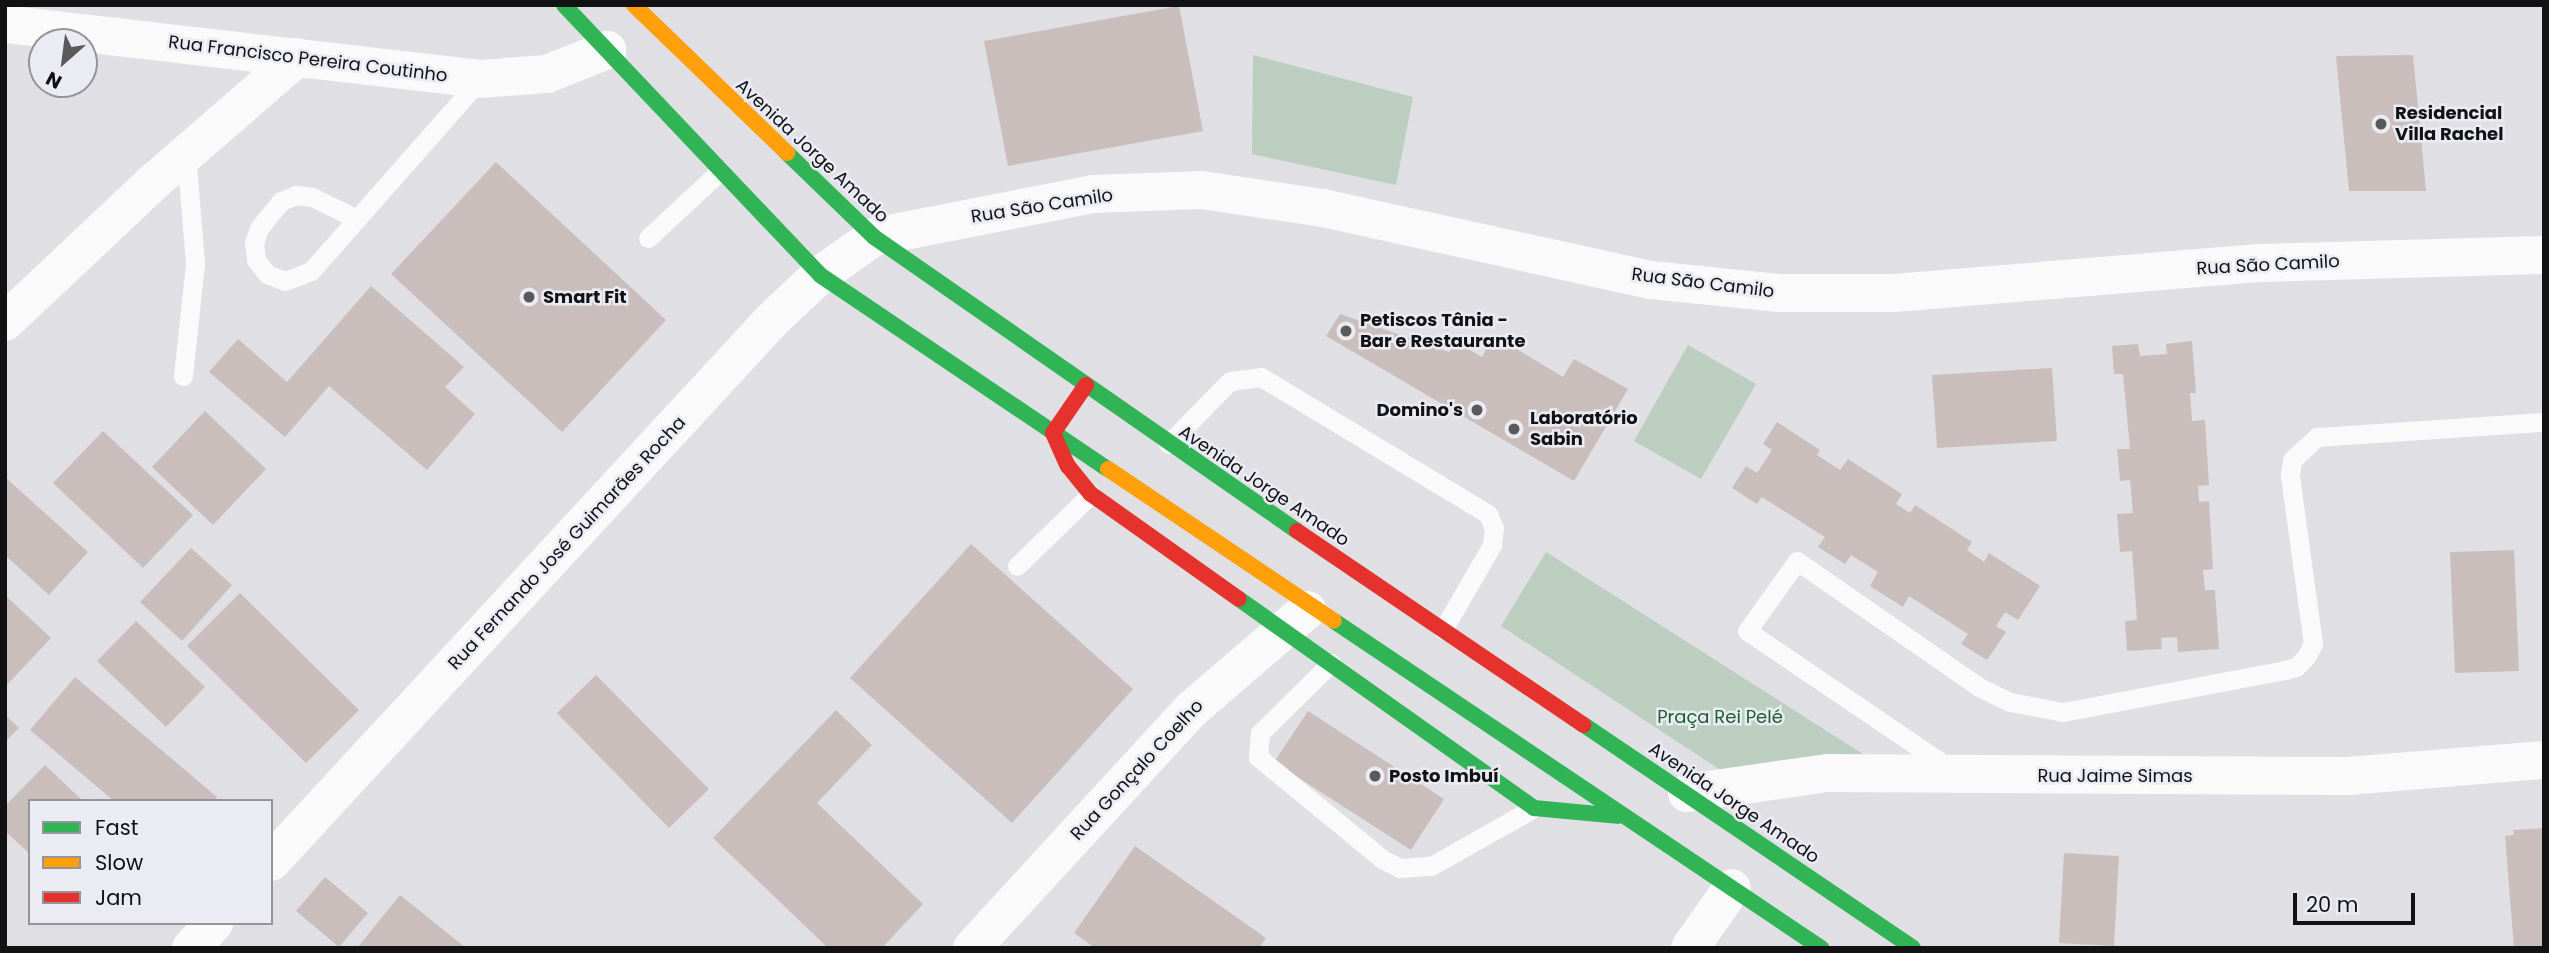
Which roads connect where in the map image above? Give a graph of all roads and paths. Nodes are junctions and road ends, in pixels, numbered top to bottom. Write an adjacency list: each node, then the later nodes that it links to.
1 (564, 5): 4 (main road)
2 (634, 5): 10 (main road, Avenida Jorge Amado)
3 (5, 24): 5 (street, Rua Francisco Pereira Coutinho)
4 (607, 50): 6 (street, Rua Francisco Pereira Coutinho); 8 (main road)
5 (298, 57): 6 (street, Rua Francisco Pereira Coutinho); 7 (street)
6 (481, 79): 9 (lane)
7 (186, 154): 14 (street); 15 (lane)
8 (720, 171): 11 (lane); 13 (main road)
9 (357, 219): 9 (lane)
10 (874, 237): 12 (street, Rua São Camilo); 13 (street, Rua Fernando José Guimarães Rocha); 16 (main road, Avenida Jorge Amado)
11 (648, 238)
12 (2544, 256)
13 (820, 275): 18 (main road); 31 (street, Rua Fernando José Guimarães Rocha)
14 (5, 322)
15 (183, 376)
16 (1086, 385): 18 (main road); 19 (main road, Avenida Jorge Amado)
17 (2544, 422): 27 (lane)
18 (1053, 433): 20 (main road); 22 (main road)
19 (1168, 444): 24 (main road, Avenida Jorge Amado); 24 (lane)
20 (1091, 494): 21 (lane); 23 (main road)
21 (1017, 566)
22 (1314, 604): 23 (street, Rua Gonçalo Coelho); 30 (main road)
23 (1285, 629): 25 (main road); 35 (street, Rua Gonçalo Coelho)
24 (1443, 630): 28 (main road, Avenida Jorge Amado)
25 (1331, 663): 29 (main road); 29 (lane)
26 (2544, 760): 27 (street, Rua Jaime Simas)
27 (1961, 776): 28 (street, Rua Jaime Simas)
28 (1687, 793): 38 (main road, Avenida Jorge Amado)
29 (1535, 808): 30 (main road)
30 (1620, 817): 32 (main road)
31 (273, 860)
32 (1732, 888): 36 (street); 37 (main road)
33 (212, 925): 34 (street)
34 (191, 948)
35 (972, 948)
36 (1690, 948)
37 (1821, 948)
38 (1913, 948)

